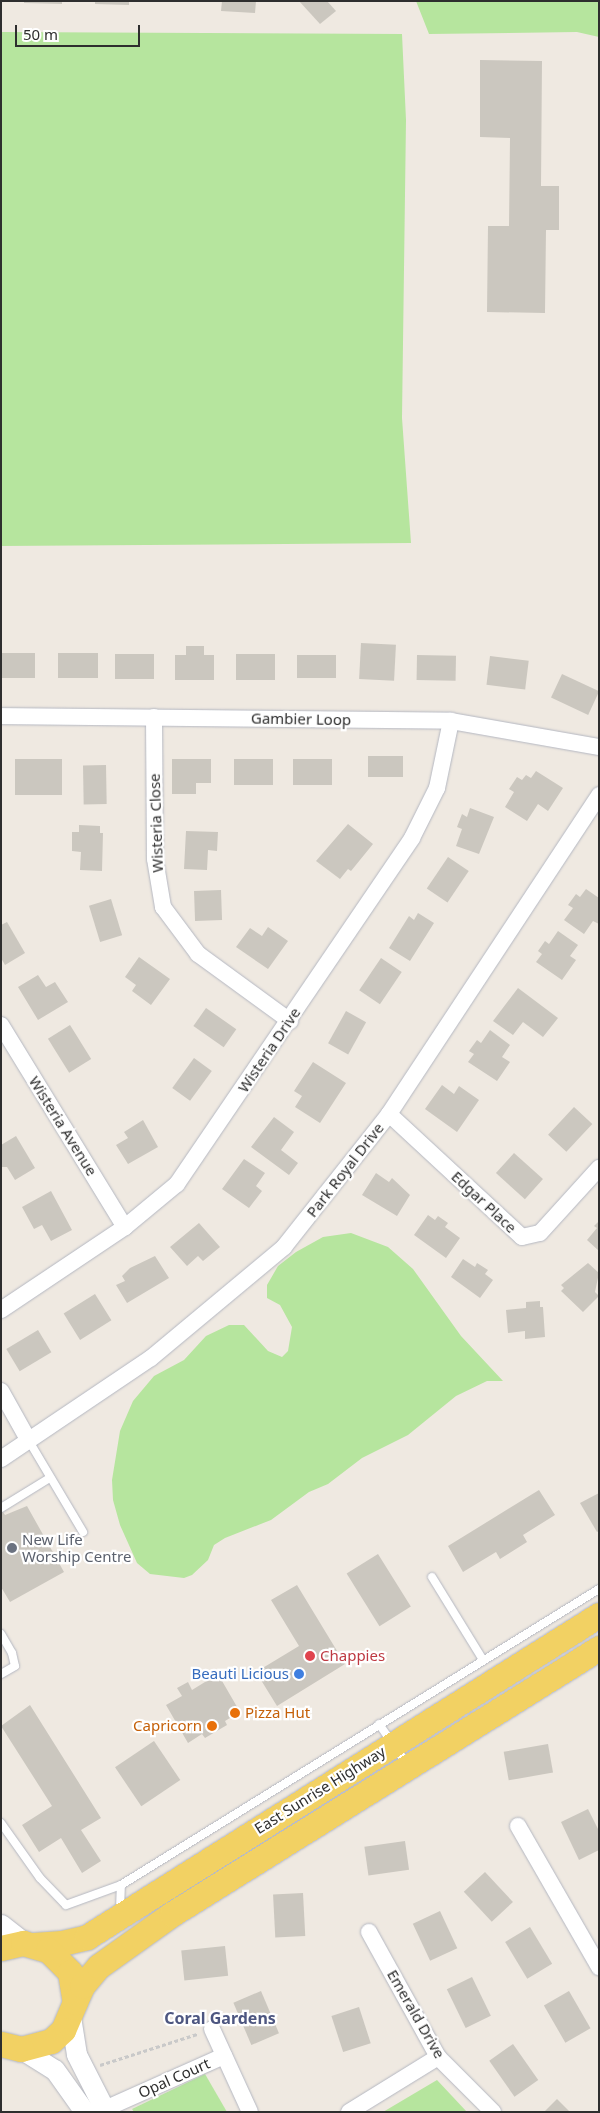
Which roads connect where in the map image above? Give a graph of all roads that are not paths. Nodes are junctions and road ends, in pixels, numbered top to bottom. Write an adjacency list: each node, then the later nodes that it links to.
1 (1, 716): 2 (street, Gambier Loop)
2 (154, 717): 3 (street, Gambier Loop); 6 (street, Wisteria Close)
3 (451, 721): 4 (street, Gambier Loop); 6 (street, Wisteria Drive)
4 (599, 747)
5 (599, 795): 8 (street, Park Royal Drive)
6 (290, 1020): 10 (street, Wisteria Drive)
7 (1, 1025): 10 (street, Wisteria Avenue)
8 (390, 1114): 9 (street, Edgar Place); 13 (street, Park Royal Drive)
9 (599, 1168)
10 (125, 1227): 11 (street, Wisteria Drive)
11 (1, 1310)
12 (1, 1392): 13 (street)
13 (29, 1441): 14 (street, Park Royal Drive); 15 (lane)
14 (1, 1459)
15 (48, 1479): 16 (lane); 17 (lane)
16 (1, 1508)
17 (83, 1532)
18 (432, 1577): 23 (lane)
19 (599, 1589): 23 (lane)
20 (599, 1615): 26 (main road, East Sunrise Highway)
21 (1, 1634): 24 (lane)
22 (599, 1648): 27 (main road, East Sunrise Highway)
23 (483, 1660): 25 (lane)
24 (1, 1674)
25 (379, 1724): 26 (lane); 30 (lane)
26 (394, 1744): 27 (lane); 31 (main road, East Sunrise Highway)
27 (408, 1765): 36 (main road, East Sunrise Highway)
28 (1, 1823): 30 (lane)
29 (518, 1826): 35 (street)
30 (122, 1885): 31 (lane)
31 (120, 1916): 34 (main road, East Sunrise Highway)
32 (1, 1926): 34 (main road)
33 (369, 1932): 40 (street, Emerald Drive)
34 (19, 1946): 36 (main road)
35 (599, 1966)
36 (73, 2009): 38 (main road, East Sunrise Highway); 41 (street)
37 (212, 2029): 39 (street)
38 (8, 2046): 42 (street)
39 (224, 2056): 41 (street, Opal Court); 43 (street)
40 (438, 2057): 44 (street); 45 (street, Emerald Drive)
41 (103, 2111)
42 (86, 2112)
43 (250, 2112)
44 (349, 2112)
45 (493, 2112)

